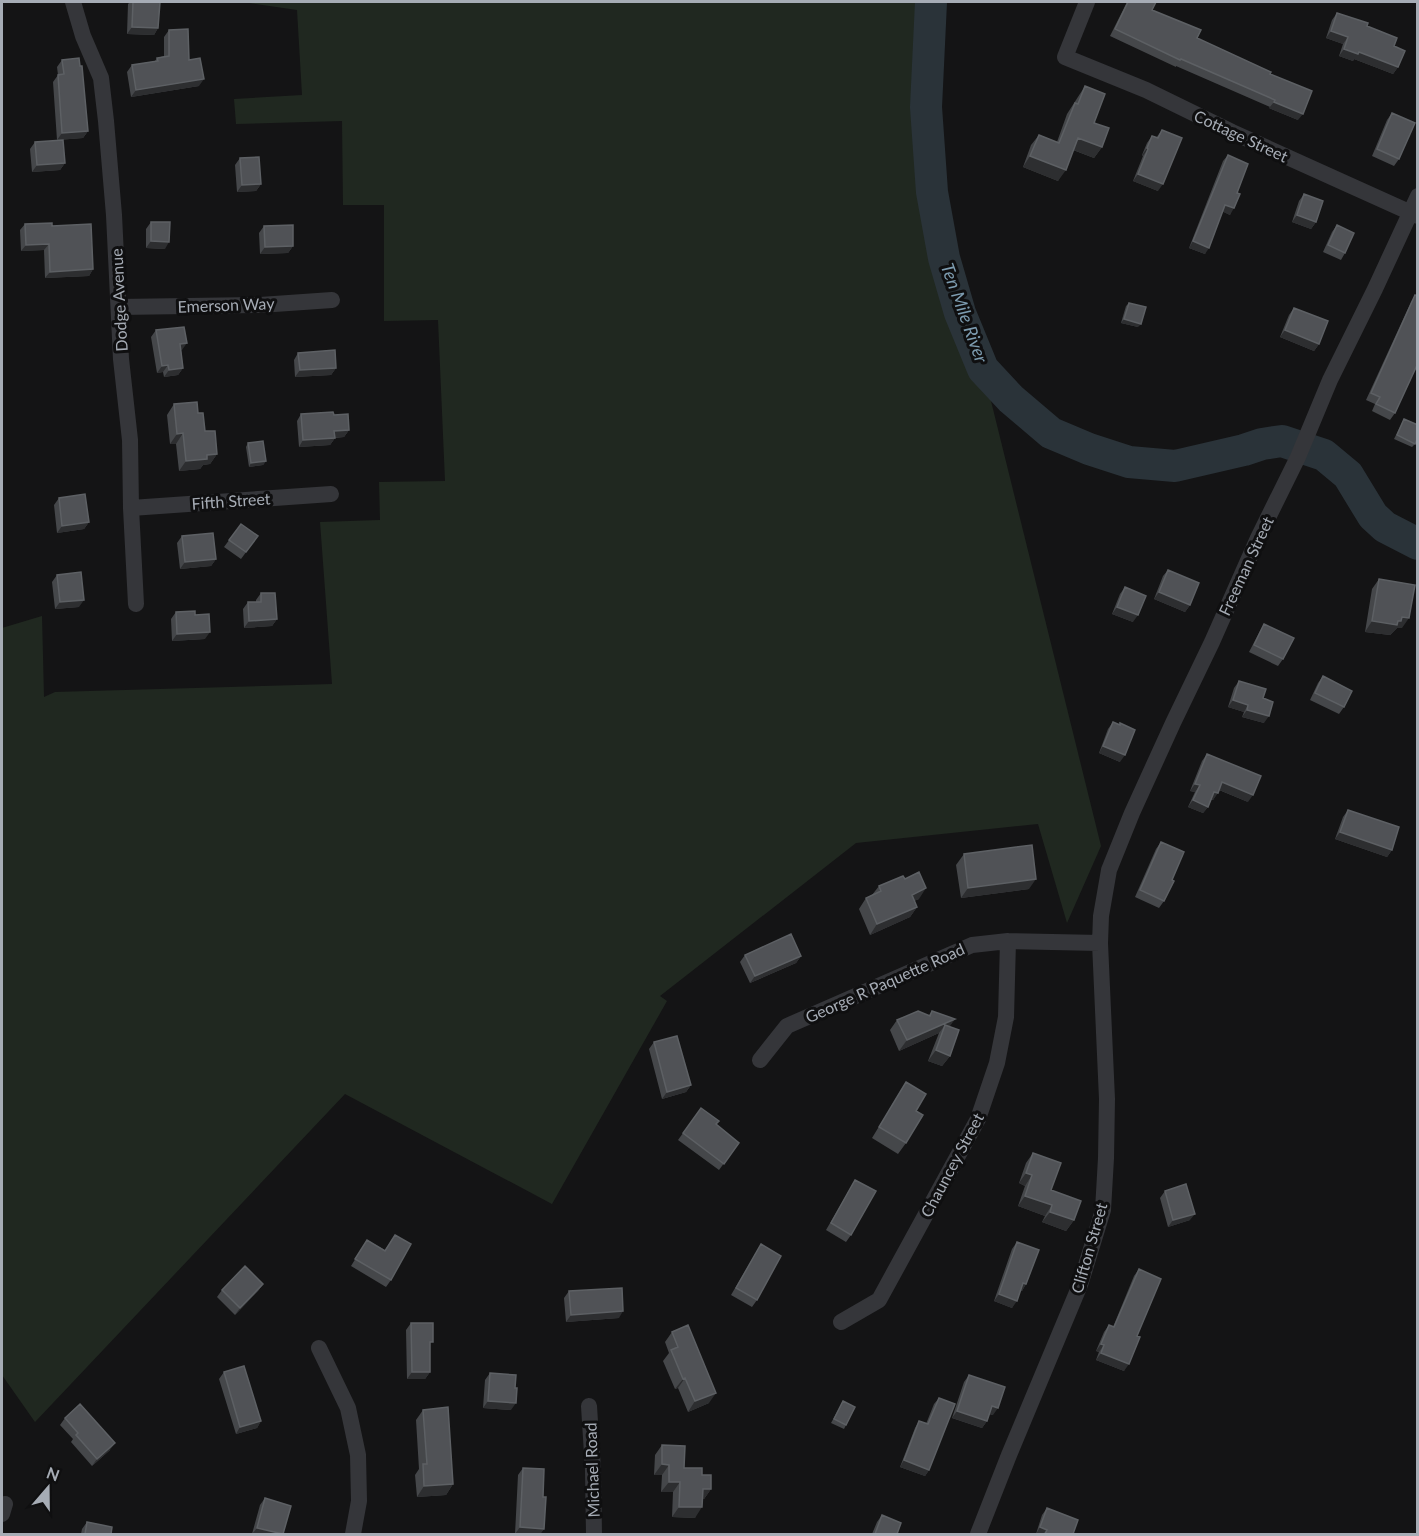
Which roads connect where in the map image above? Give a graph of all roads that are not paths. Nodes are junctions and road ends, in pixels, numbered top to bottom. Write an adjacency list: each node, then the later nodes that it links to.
1 (72, 2): 6 (street, Dodge Avenue)
2 (1087, 2): 4 (street, Cottage Street)
3 (1418, 196): 4 (street, Freeman Street)
4 (1414, 214): 11 (street, Freeman Street)
5 (332, 300): 6 (street, Emerson Way)
6 (119, 308): 8 (street, Dodge Avenue)
7 (331, 494): 8 (street, Fifth Street)
8 (131, 508): 9 (street, Dodge Avenue)
9 (136, 604)
10 (1008, 941): 11 (street, George R Paquette Road); 12 (street, George R Paquette Road); 13 (street, Chauncey Street)
11 (1100, 943): 18 (street, Clifton Street)
12 (760, 1060)
13 (841, 1322)
14 (319, 1348): 16 (street)
15 (589, 1406): 17 (street, Michael Road)
16 (353, 1534)
17 (594, 1534)
18 (978, 1534)

